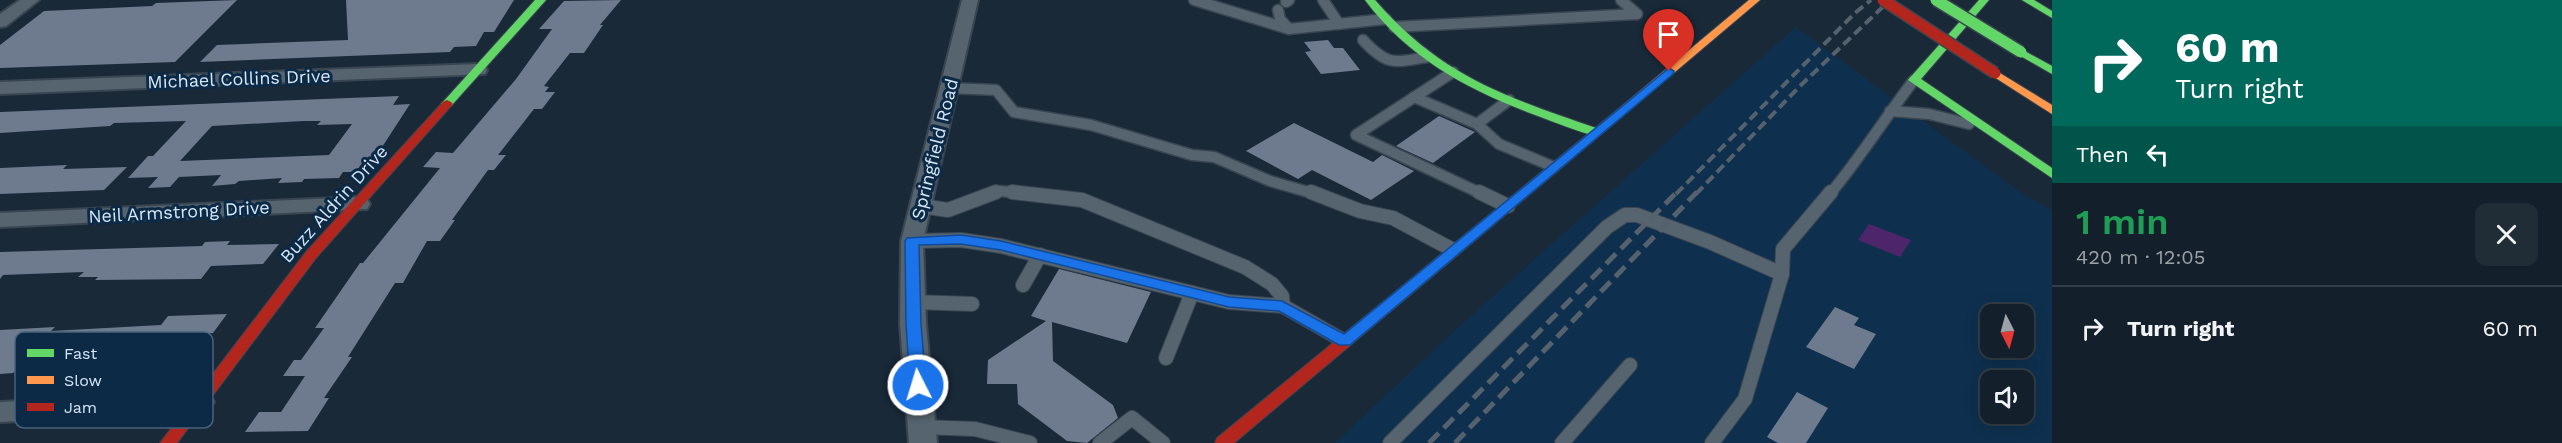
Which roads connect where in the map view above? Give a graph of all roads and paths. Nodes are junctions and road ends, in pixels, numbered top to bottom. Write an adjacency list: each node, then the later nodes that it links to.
1 (31, 0): 16 (street)
2 (541, 0): 22 (main road, Buzz Aldrin Drive)
3 (970, 0): 27 (street, Springfield Road)
4 (1194, 0): 19 (lane)
5 (1323, 0): 18 (lane)
6 (1370, 0): 17 (main road)
7 (1621, 0): 17 (lane)
8 (1755, 0): 13 (main road)
9 (1883, 0): 30 (main road, bridge)
10 (1936, 0): 23 (main road, bridge)
11 (1984, 0): 25 (main road)
12 (2027, 0): 15 (main road)
13 (1743, 5): 34 (main road)
14 (1278, 10): 19 (lane)
15 (2052, 15)
16 (0, 22)
17 (1390, 23): 18 (lane); 21 (main road)
18 (1339, 24): 19 (lane)
19 (1290, 29)
20 (1363, 40): 21 (lane)
21 (1427, 57): 24 (main road)
22 (478, 70): 26 (street, Michael Collins Drive); 37 (main road, Buzz Aldrin Drive)
23 (2052, 71)
24 (1453, 72): 28 (lane); 29 (main road)
25 (1914, 80): 31 (lane); 33 (main road)
26 (0, 87)
27 (949, 88): 38 (street, Springfield Road); 42 (lane)
28 (1414, 97): 32 (lane); 39 (lane)
29 (1509, 100): 32 (lane); 34 (main road)
30 (2052, 110)
31 (1890, 111): 33 (lane); 44 (lane)
32 (1477, 124): 35 (lane)
33 (1984, 128): 36 (main road)
34 (1595, 132): 35 (main road)
35 (1554, 167): 39 (main road)
36 (2052, 174)
37 (359, 204): 40 (street, Neil Armstrong Drive); 53 (main road, Buzz Aldrin Drive)
38 (921, 206): 41 (street, Springfield Road); 49 (lane)
39 (1508, 206): 42 (main road)
40 (0, 220)
41 (912, 241): 43 (lane); 47 (street, Springfield Road)
42 (1454, 250): 50 (main road)
43 (1040, 255): 45 (lane); 46 (lane)
44 (1782, 274): 63 (lane); 65 (lane)
45 (1023, 285)
46 (1192, 293): 49 (lane); 51 (lane)
47 (913, 302): 48 (lane); 57 (street, Springfield Road)
48 (972, 304)
49 (1282, 306): 50 (lane)
50 (1345, 342): 62 (main road)
51 (1166, 358)
52 (1630, 365): 64 (lane)
53 (213, 384)
54 (15, 411): 55 (street)
55 (0, 412)
56 (180, 428): 58 (main road, Buzz Aldrin Drive)
57 (922, 435): 59 (lane)
58 (168, 443)
59 (1030, 443)
60 (1100, 443): 61 (lane)
61 (1163, 443)
62 (1223, 443)
63 (1390, 443)
64 (1562, 443)
65 (1712, 443)

